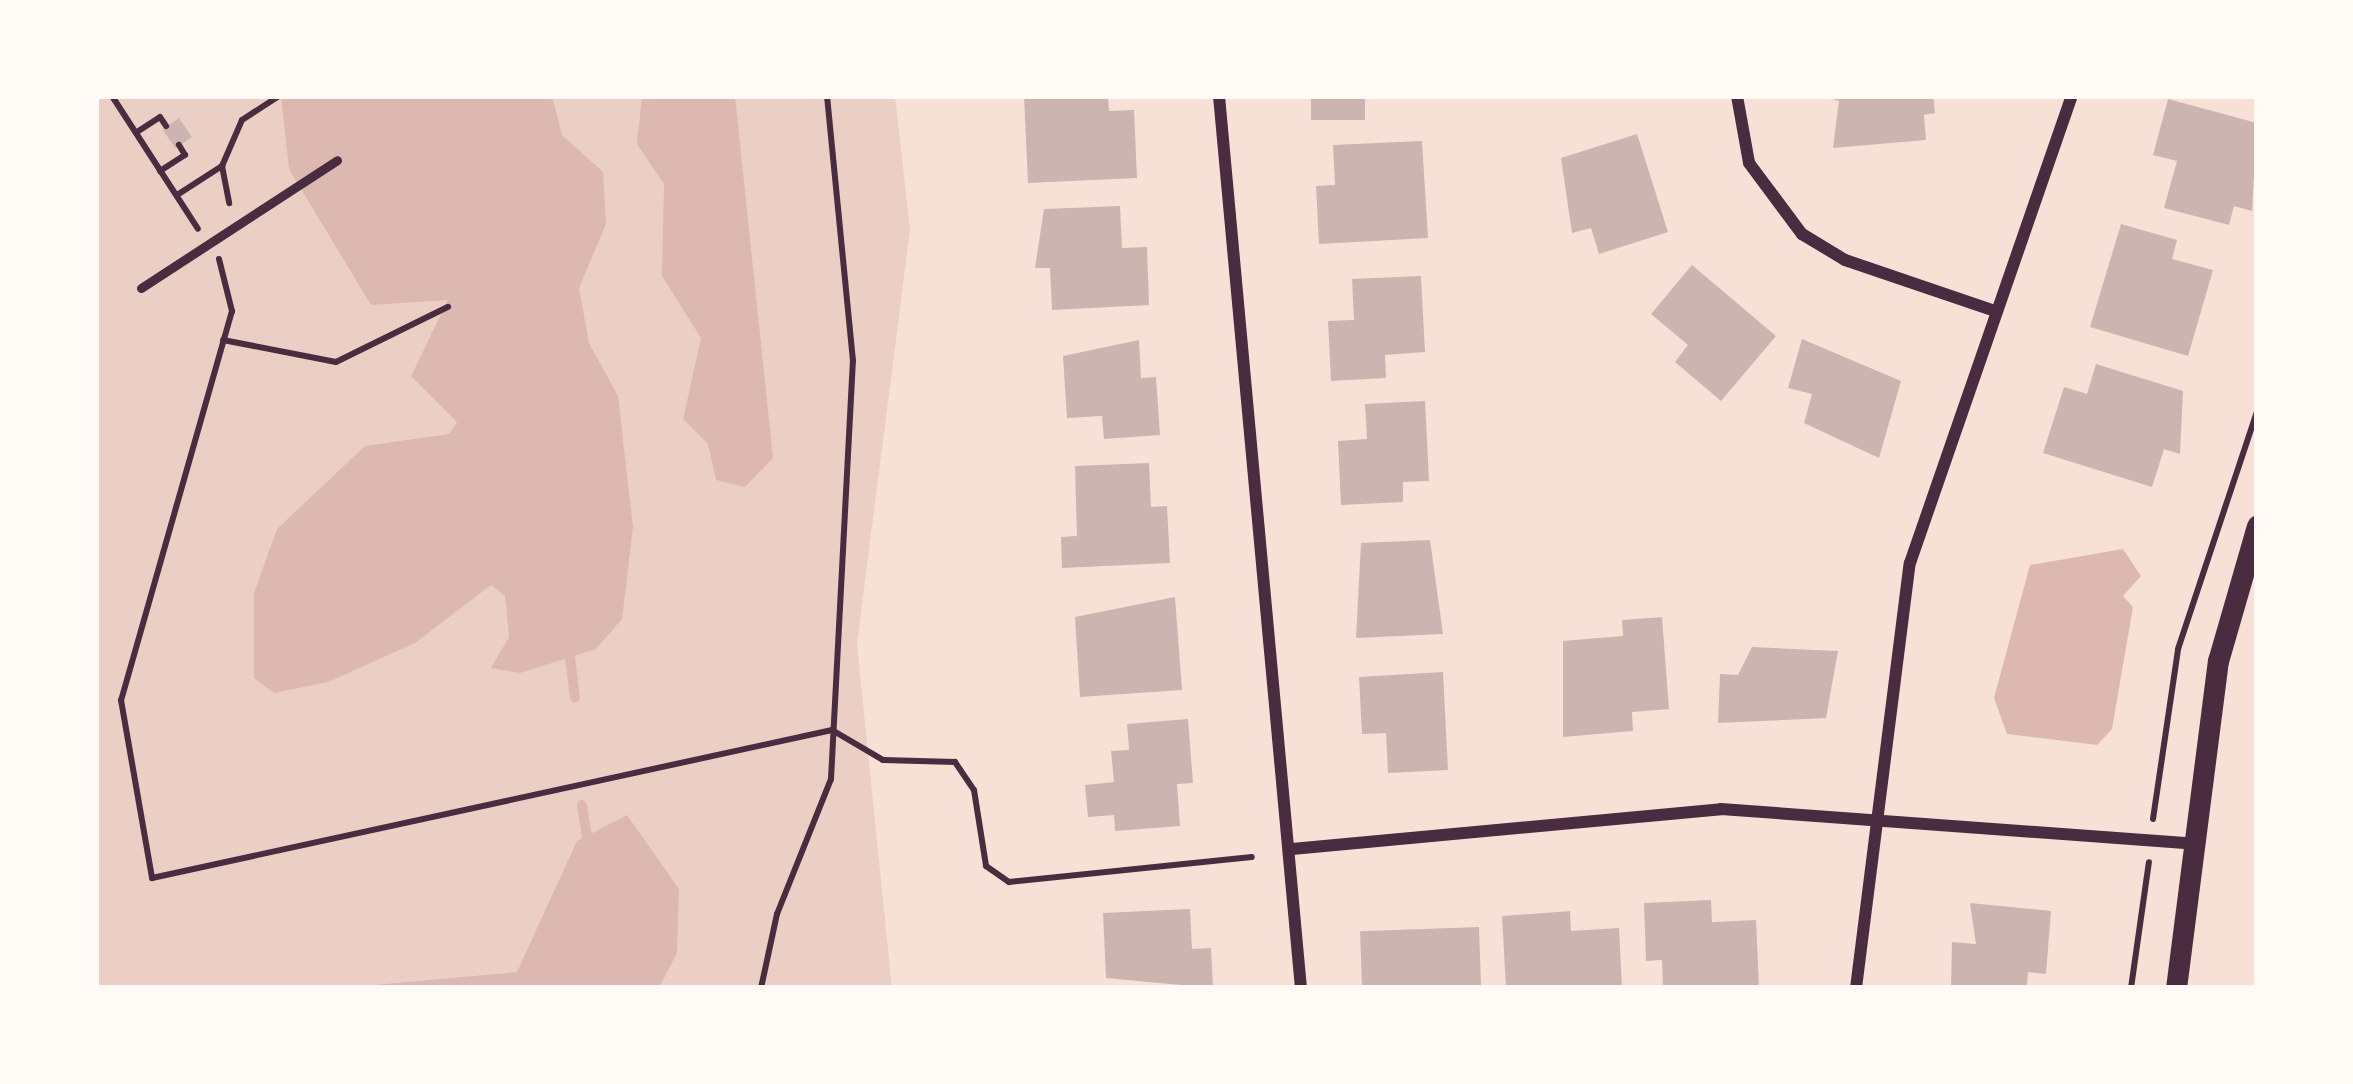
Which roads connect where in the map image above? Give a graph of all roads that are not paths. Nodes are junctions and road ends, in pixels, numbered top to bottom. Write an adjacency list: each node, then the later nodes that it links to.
1 (1219, 96): 10 (street)
2 (1737, 96): 6 (street)
3 (2072, 96): 6 (street)
4 (337, 160): 5 (lane)
5 (141, 288)
6 (1994, 311): 8 (street)
7 (2257, 526): 9 (street)
8 (1873, 821): 9 (street); 10 (street); 12 (street)
9 (2192, 844): 13 (street)
10 (1292, 849): 11 (street)
11 (1301, 988)
12 (1856, 988)
13 (2176, 988)

